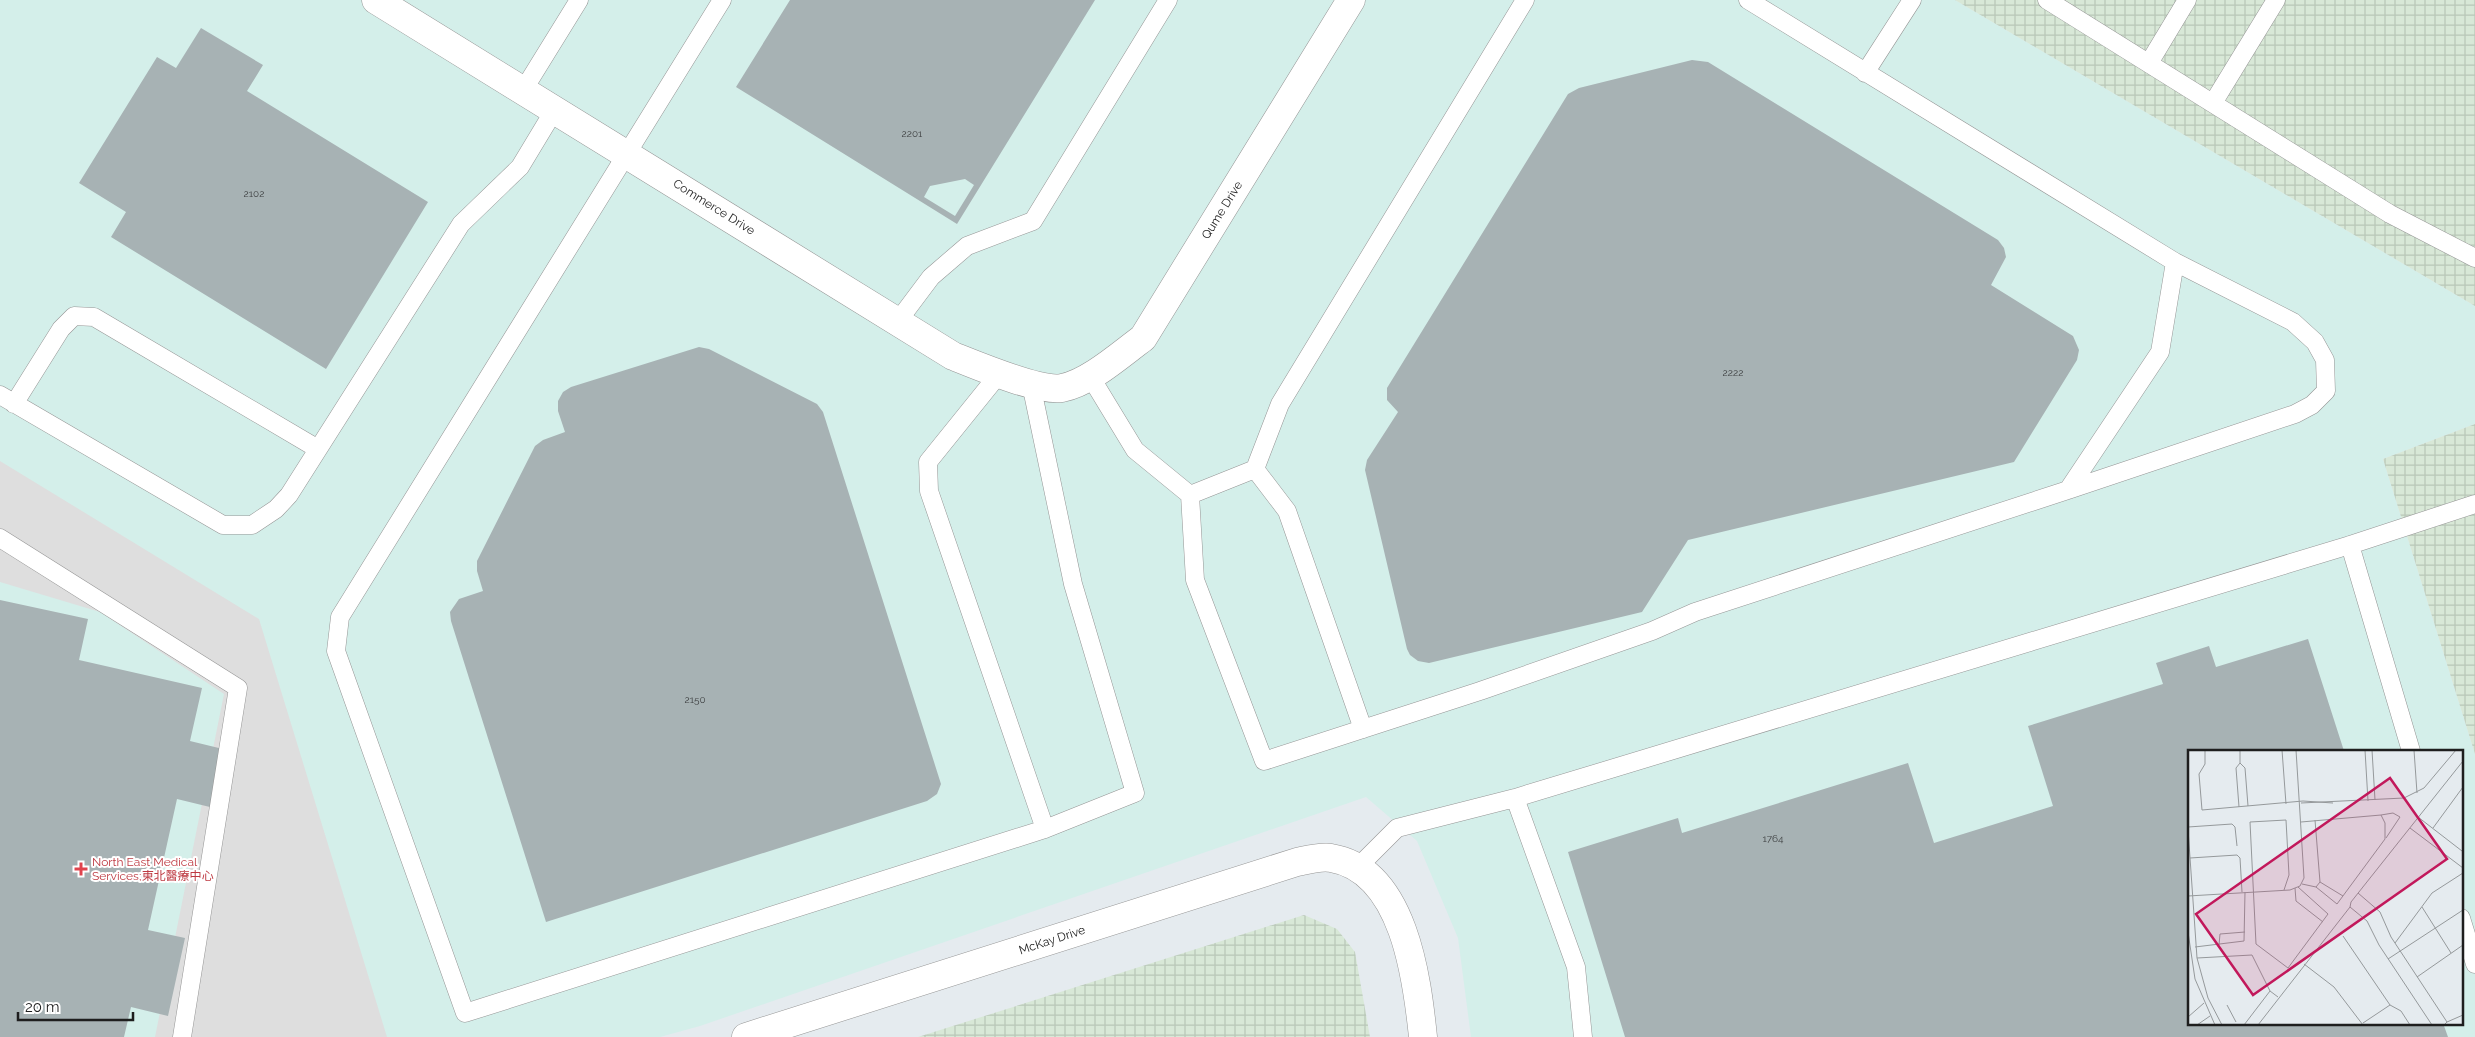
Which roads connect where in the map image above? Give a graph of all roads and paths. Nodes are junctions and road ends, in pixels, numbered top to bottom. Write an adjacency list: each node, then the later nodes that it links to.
1 (376, 0): 14 (street, Commerce Drive)
2 (579, 0): 14 (lane)
3 (722, 0): 17 (lane)
4 (1168, 0): 20 (lane)
5 (1351, 0): 22 (street, Qume Drive)
6 (1525, 0): 27 (lane)
7 (1748, 0): 13 (lane)
8 (1912, 0): 13 (lane)
9 (2048, 0): 12 (lane)
10 (2187, 0): 12 (lane)
11 (2276, 0): 15 (lane)
12 (2149, 63): 15 (lane)
13 (1865, 73): 19 (lane)
14 (524, 89): 16 (street, Commerce Drive)
15 (2213, 103): 18 (lane)
16 (555, 109): 17 (street, Commerce Drive); 26 (lane)
17 (627, 153): 20 (street, Commerce Drive); 36 (lane)
18 (2475, 258)
19 (2175, 262): 28 (lane); 28 (lane)
20 (898, 321): 21 (street, Commerce Drive)
21 (998, 374): 23 (street, Commerce Drive); 36 (lane)
22 (1090, 376): 24 (street, Qume Drive); 29 (lane)
23 (1031, 384): 24 (street, Commerce Drive); 36 (lane)
24 (1062, 388)
25 (7, 400): 26 (lane); 26 (lane)
26 (318, 449)
27 (1255, 469): 29 (lane); 33 (lane)
28 (2068, 490): 33 (lane)
29 (1190, 495): 33 (lane)
30 (2475, 504): 32 (lane)
31 (0, 538): 40 (lane)
32 (2350, 545): 34 (lane); 35 (lane)
33 (1363, 729)
34 (2412, 750)
35 (1515, 798): 37 (lane); 43 (lane)
36 (1045, 829)
37 (1358, 867): 41 (street, McKay Drive); 42 (street)
38 (2462, 921): 39 (lane)
39 (2475, 964)
40 (182, 1037)
41 (746, 1037)
42 (1423, 1037)
43 (1583, 1037)

